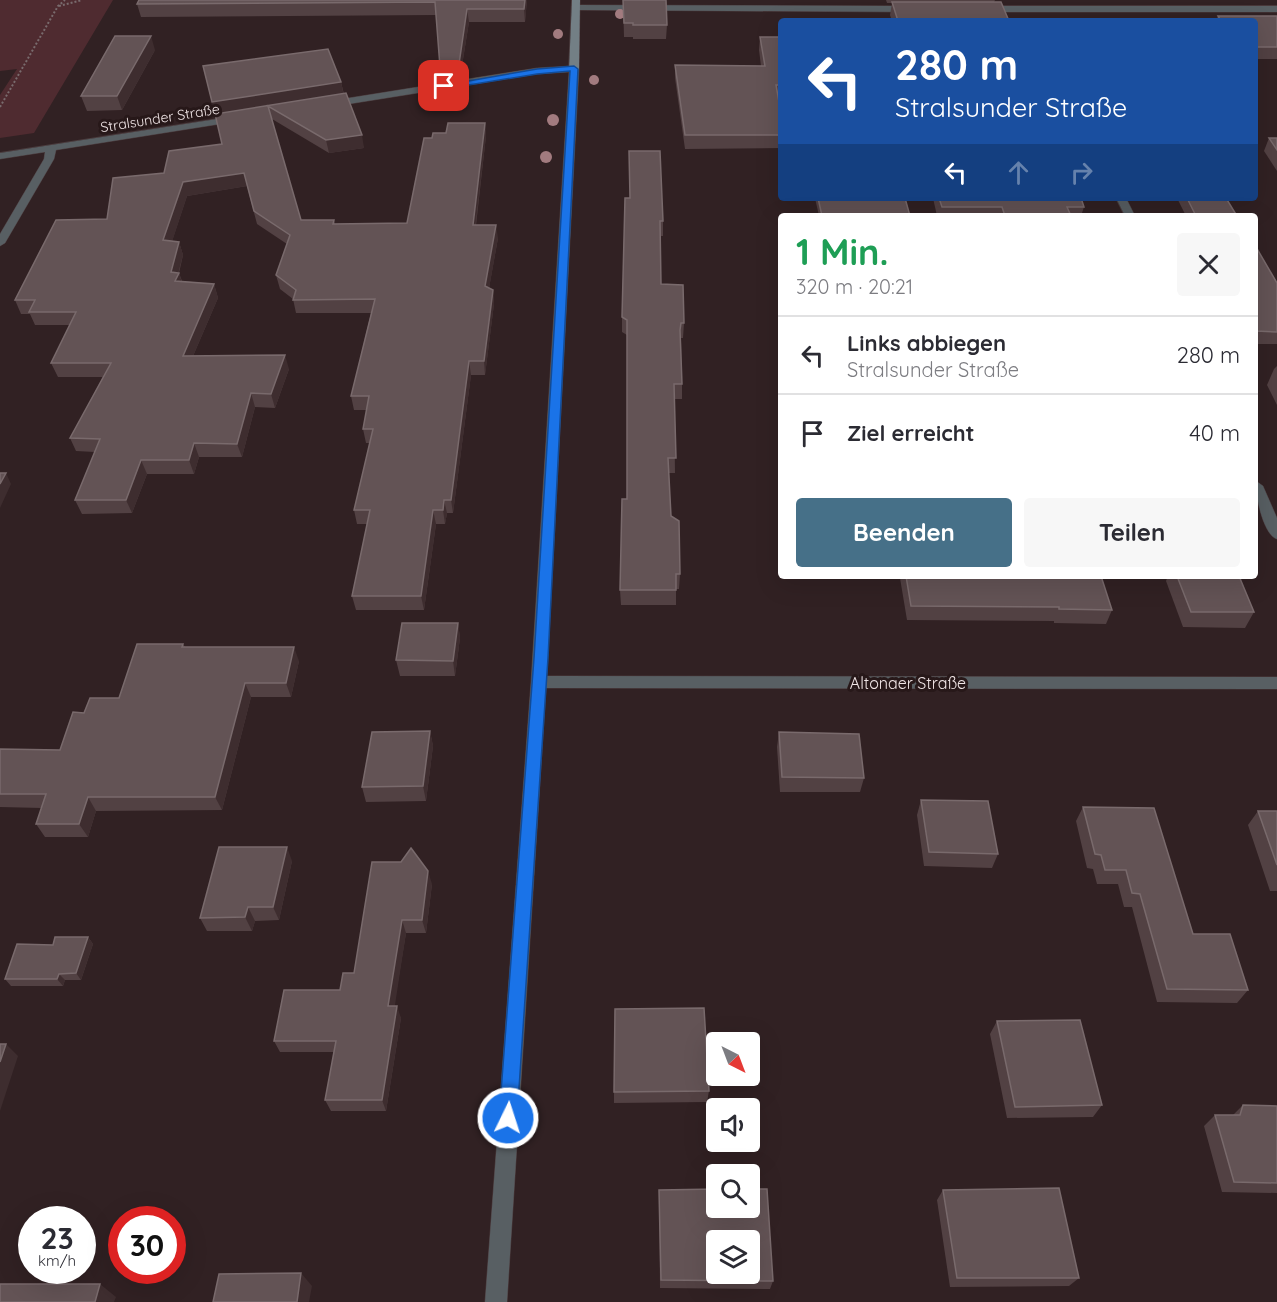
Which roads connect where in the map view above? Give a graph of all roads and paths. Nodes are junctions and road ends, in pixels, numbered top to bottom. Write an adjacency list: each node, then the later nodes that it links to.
1 (65, 0): 5 (path)
2 (82, 0): 5 (path)
3 (1035, 0): 9 (street)
4 (576, 4): 6 (street); 10 (street)
5 (58, 6): 12 (path)
6 (921, 9)
7 (978, 9): 9 (street)
8 (1277, 9): 9 (street)
9 (1041, 14)
10 (574, 69): 11 (street); 19 (street)
11 (317, 106)
12 (0, 107)
13 (247, 118): 14 (street, Stralsunder Straße)
14 (51, 149): 15 (street, Stralsunder Straße); 16 (street)
15 (0, 156)
16 (0, 243)
17 (1258, 491): 18 (street)
18 (1277, 534)
19 (539, 682): 20 (street, Altonaer Straße); 21 (street)
20 (1277, 683)
21 (496, 1302)

